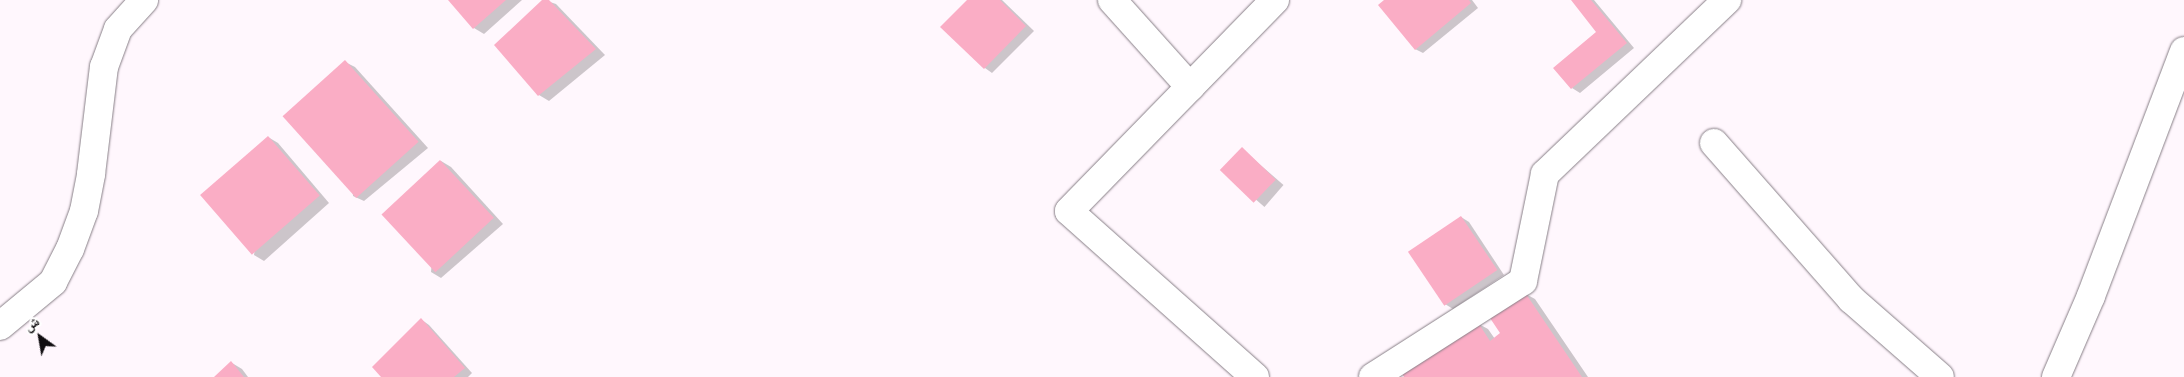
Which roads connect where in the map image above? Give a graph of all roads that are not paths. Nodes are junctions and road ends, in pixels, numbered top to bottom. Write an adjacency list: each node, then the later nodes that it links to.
1 (144, 0): 8 (street)
2 (1112, 0): 6 (street)
3 (1275, 0): 6 (street)
4 (1727, 0): 10 (street)
5 (2184, 51): 12 (street)
6 (1190, 87): 9 (street)
7 (1714, 144): 11 (street)
8 (0, 326)
9 (1255, 377)
10 (1374, 377)
11 (1940, 377)
12 (2056, 377)

